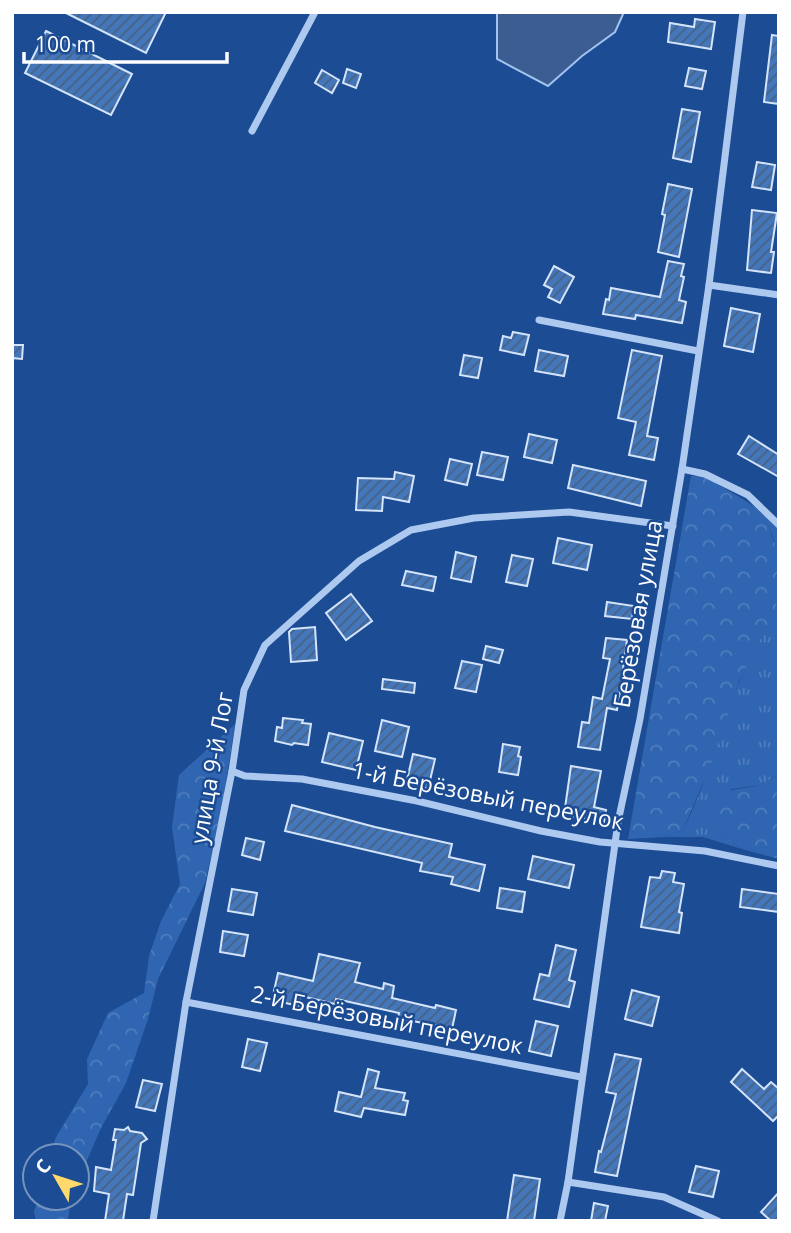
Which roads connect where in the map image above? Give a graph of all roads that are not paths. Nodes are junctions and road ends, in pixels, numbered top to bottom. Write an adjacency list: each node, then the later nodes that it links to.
1 (315, 12): 3 (street)
2 (743, 12): 4 (street, Берёзовая улица)
3 (253, 131)
4 (709, 285): 5 (street); 7 (street, Берёзовая улица)
5 (779, 295)
6 (539, 320): 7 (street)
7 (698, 351): 8 (street, Берёзовая улица)
8 (682, 469): 9 (street); 10 (street, Берёзовая улица)
9 (779, 525)
10 (673, 526): 11 (street, улица 9-й Лог); 12 (street, Берёзовая улица)
11 (232, 771): 12 (street, 1-й Берёзовый переулок); 14 (street, улица 9-й Лог)
12 (615, 844): 13 (street, 1-й Берёзовый переулок); 15 (street, Берёзовая улица)
13 (779, 866)
14 (186, 1002): 15 (street, 2-й Берёзовый переулок); 17 (street, улица 9-й Лог)
15 (581, 1077): 16 (street, Берёзовая улица)
16 (568, 1182): 18 (street, Берёзовая улица); 19 (street)
17 (153, 1221)
18 (559, 1221)
19 (718, 1221)

